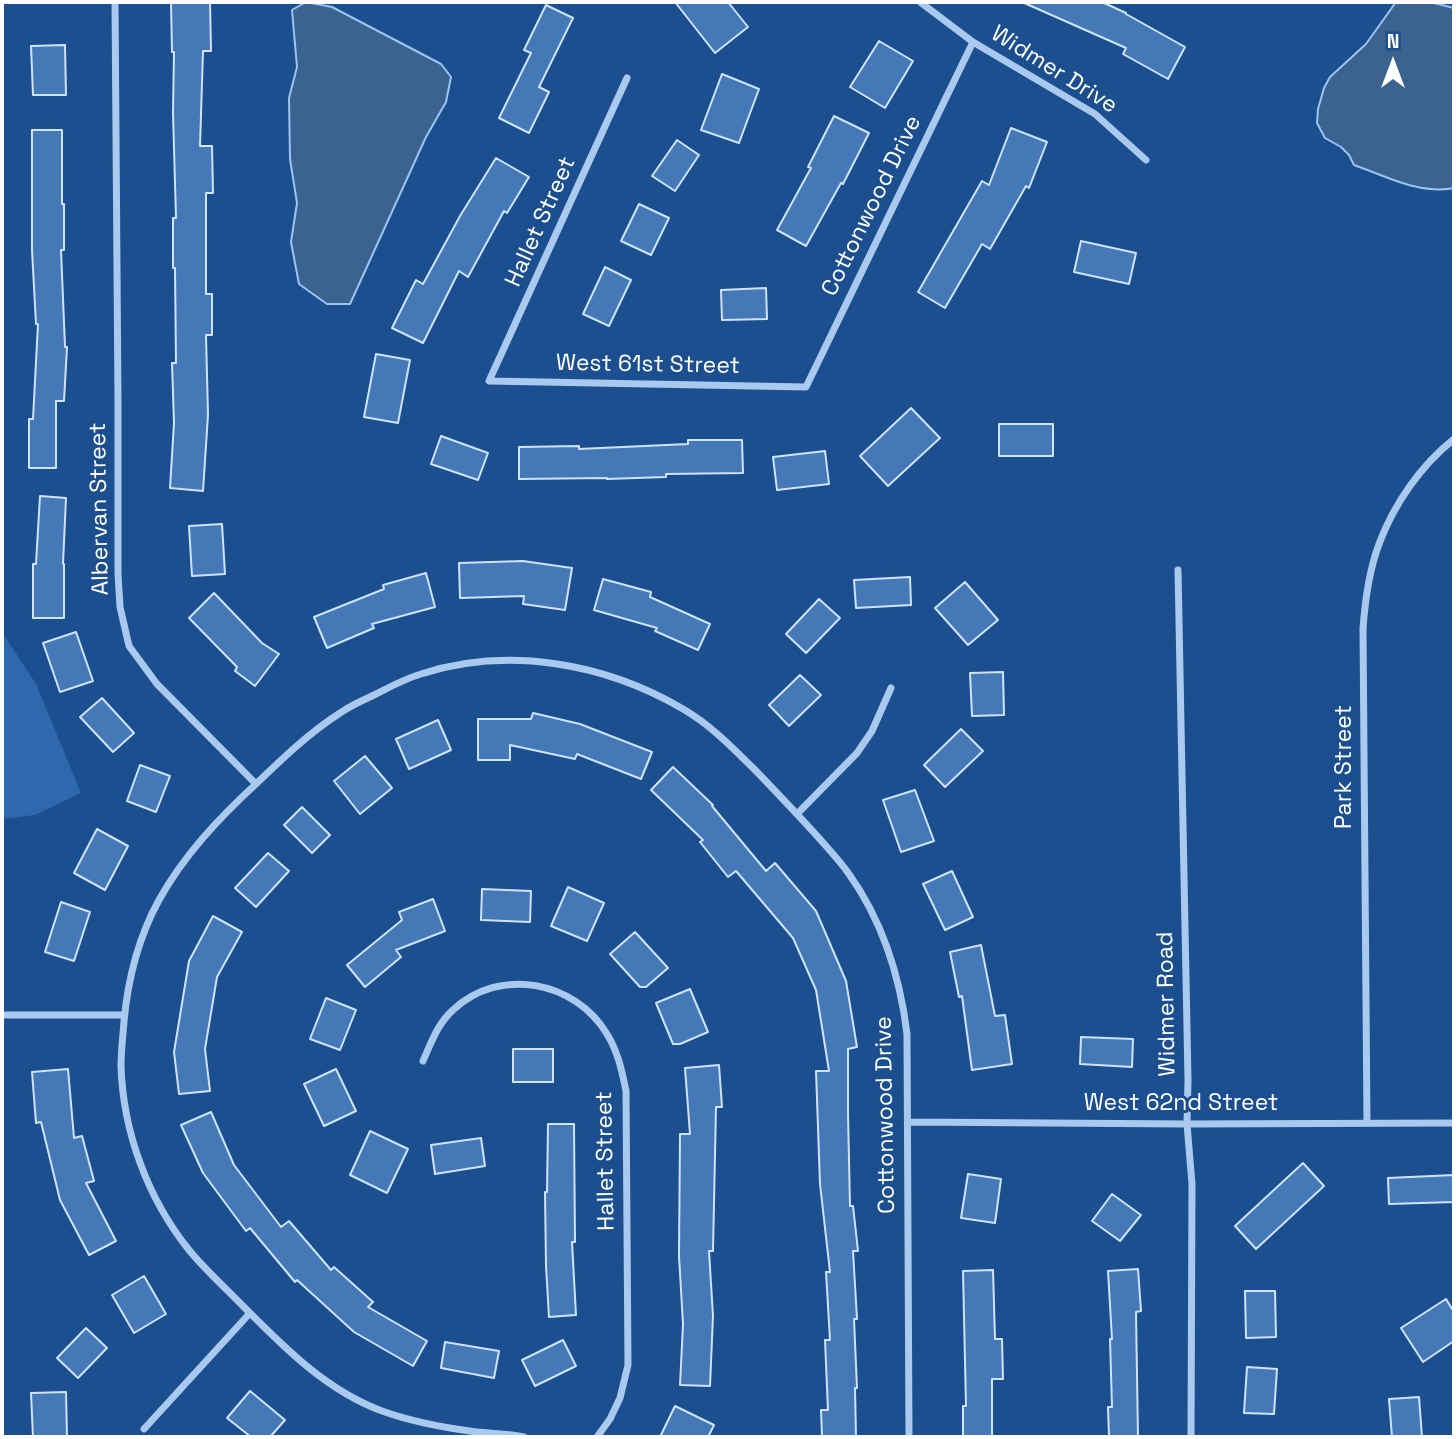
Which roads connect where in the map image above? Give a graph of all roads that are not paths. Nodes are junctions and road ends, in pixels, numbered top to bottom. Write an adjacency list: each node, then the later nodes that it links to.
1 (116, 2): 11 (street, Albervan Street)
2 (920, 2): 3 (street)
3 (973, 42): 5 (street, Widmer Drive); 7 (street, Cottonwood Drive)
4 (627, 78): 6 (street, Hallet Street)
5 (1146, 160)
6 (489, 381): 7 (street, West 61st Street)
7 (806, 387)
8 (1454, 439): 17 (street, Park Street)
9 (1178, 570): 18 (street, Widmer Road)
10 (891, 688): 12 (street)
11 (256, 784): 12 (street, Cottonwood Drive); 14 (street)
12 (798, 813): 16 (street, Cottonwood Drive)
13 (2, 1015): 14 (street)
14 (124, 1015): 20 (street)
15 (423, 1061): 23 (street, Hallet Street)
16 (908, 1122): 18 (street, West 62nd Street); 24 (street, Cottonwood Drive)
17 (1367, 1123): 18 (street, West 62nd Street); 19 (street, West 62nd Street)
18 (1187, 1124): 25 (street, Widmer Road)
19 (1454, 1124)
20 (250, 1313): 21 (street); 22 (street)
21 (144, 1429)
22 (524, 1437)
23 (597, 1437)
24 (909, 1437)
25 (1191, 1437)

